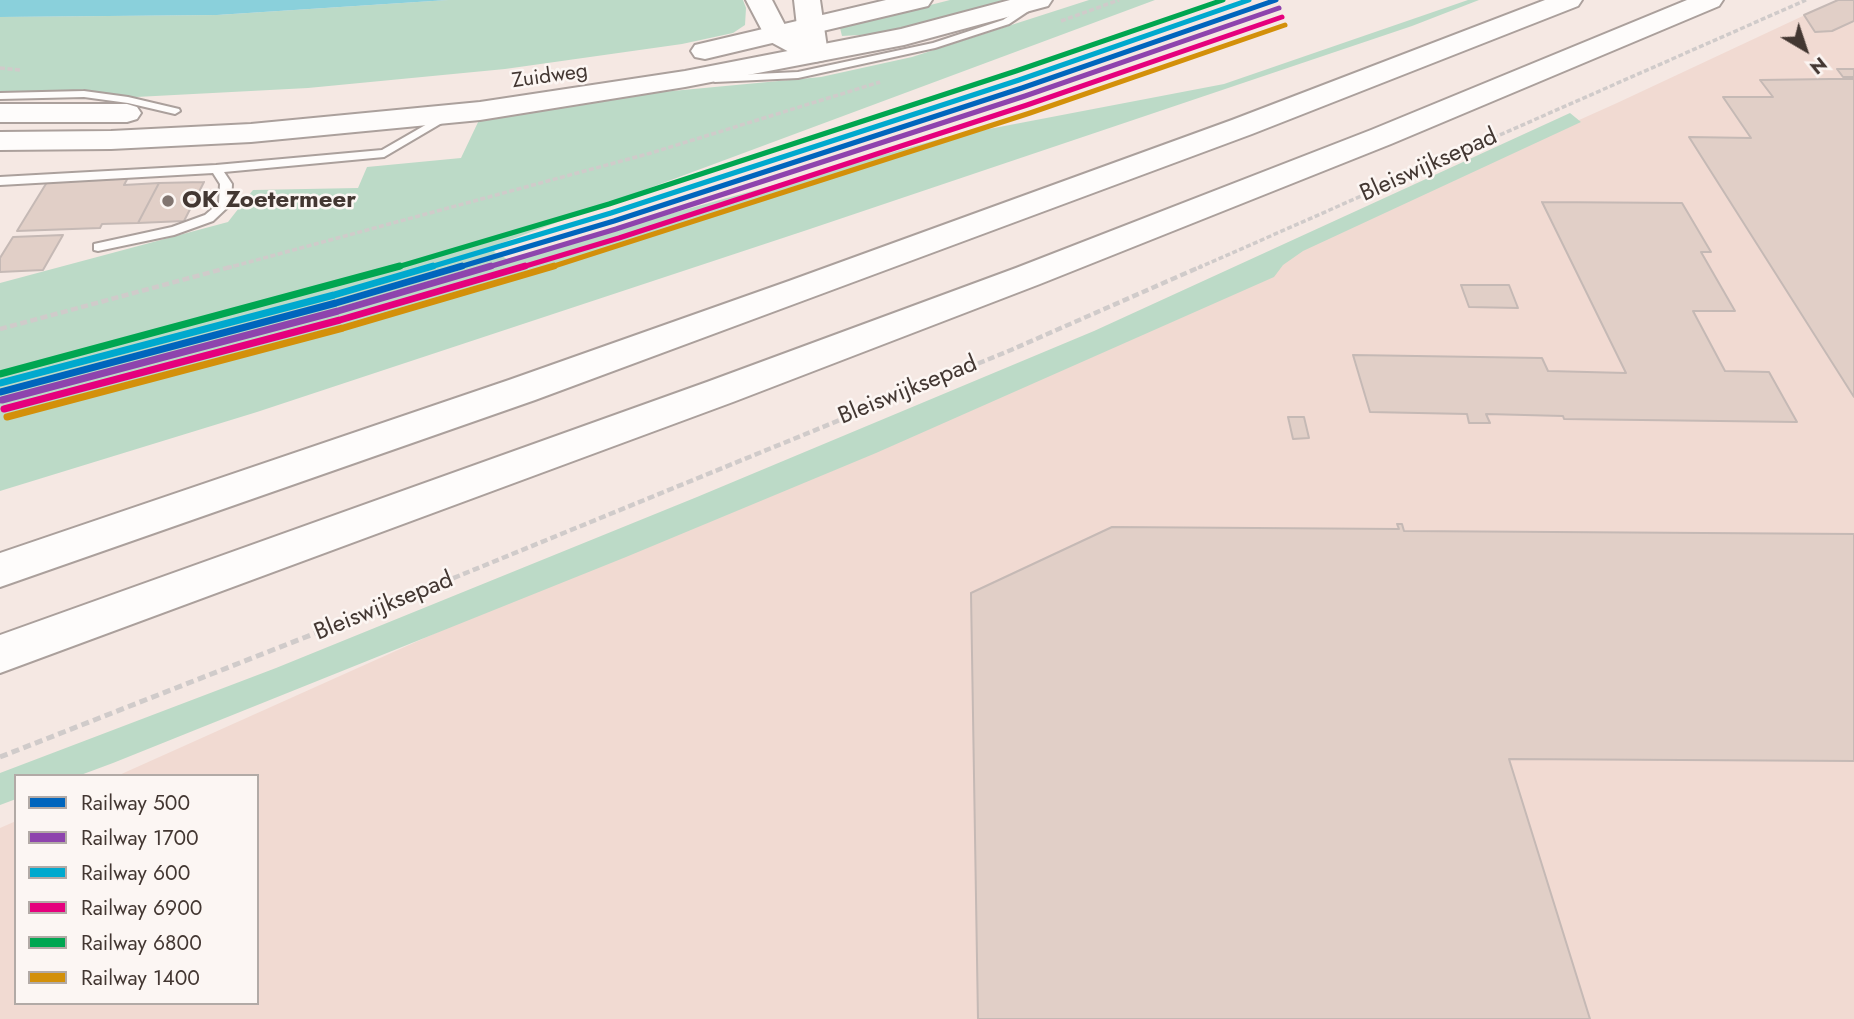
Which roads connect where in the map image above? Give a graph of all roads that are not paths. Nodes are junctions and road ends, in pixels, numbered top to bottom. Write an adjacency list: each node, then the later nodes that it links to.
1 (759, 0): 7 (main road)
2 (919, 0): 6 (main road, Zuidweg)
3 (1040, 0): 8 (main road, Zuidweg); 9 (lane, Zuidweg)
4 (1569, 0): 18 (main road)
5 (1710, 0): 19 (main road)
6 (809, 13): 7 (main road, Zuidweg); 8 (main road)
7 (776, 34): 8 (main road); 11 (main road, Zuidweg)
8 (814, 54): 9 (main road, Zuidweg)
9 (685, 79): 13 (main road, Zuidweg)
10 (0, 96): 11 (lane, Zuidweg)
11 (175, 111): 12 (main road, Zuidweg)
12 (0, 113)
13 (449, 115): 14 (main road, Zuidweg); 15 (lane)
14 (0, 141)
15 (216, 169): 16 (lane); 17 (lane)
16 (0, 182)
17 (98, 247)
18 (0, 570)
19 (0, 654)

